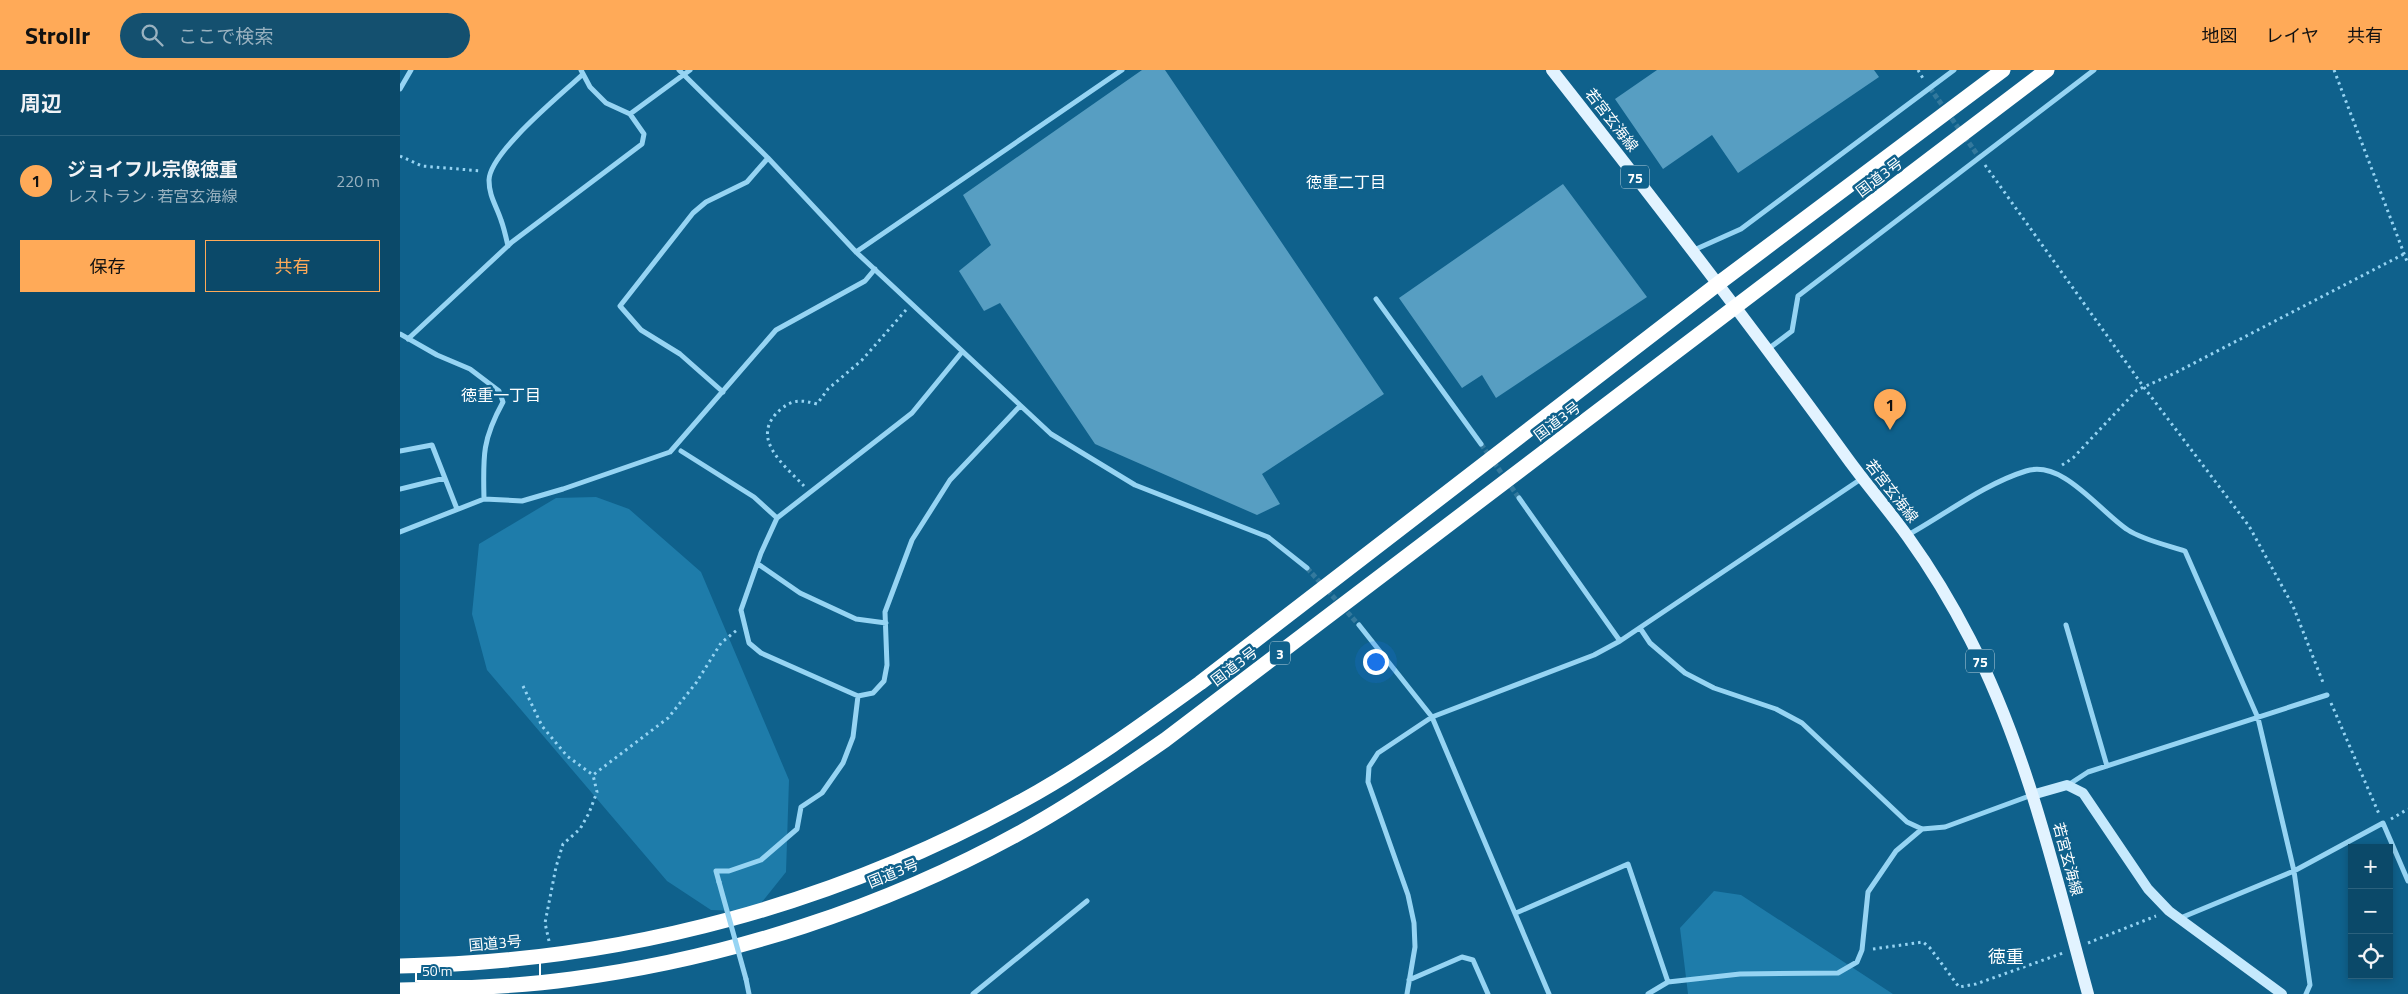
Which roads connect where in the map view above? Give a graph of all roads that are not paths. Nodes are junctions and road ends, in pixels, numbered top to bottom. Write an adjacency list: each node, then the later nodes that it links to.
1 (411, 70): 11 (street)
2 (690, 70): 10 (street)
3 (1122, 70): 16 (street)
4 (1552, 70): 15 (main road, 若宮玄海線 / 75)
5 (1954, 70): 15 (street)
6 (2003, 70): 18 (highway, 国道3号 / 3)
7 (2047, 70): 20 (highway, 国道3号 / 3)
8 (2094, 70): 23 (street)
9 (582, 72): 12 (street); 14 (street)
10 (681, 72): 12 (street); 13 (street)
11 (400, 88)
12 (630, 114): 14 (street)
13 (768, 158): 16 (street); 25 (street)
14 (508, 246): 22 (street)
15 (1694, 250): 18 (main road, 若宮玄海線 / 75)
16 (856, 252): 17 (street)
17 (875, 270): 24 (street); 25 (street)
18 (1719, 283): 20 (main road, 若宮玄海線 / 75); 59 (highway, 国道3号 / 3)
19 (1376, 299): 27 (street)
20 (1736, 307): 23 (main road, 若宮玄海線 / 75); 62 (highway, 国道3号 / 3)
21 (400, 334): 22 (street)
22 (408, 339): 34 (street)
23 (1768, 349): 31 (main road, 若宮玄海線 / 75)
24 (962, 352): 26 (street); 36 (street)
25 (723, 392): 34 (street)
26 (1020, 406): 40 (street); 41 (street)
27 (1481, 444)
28 (400, 451): 30 (street)
29 (681, 451): 36 (street)
30 (445, 478): 32 (street); 35 (street)
31 (1862, 479): 38 (main road, 若宮玄海線 / 75); 44 (street)
32 (400, 489)
33 (1519, 498): 45 (street)
34 (484, 499): 35 (street)
35 (457, 509): 37 (street)
36 (777, 518): 39 (street)
37 (400, 532)
38 (1907, 536): 49 (street); 52 (main road, 若宮玄海線 / 75)
39 (758, 564): 41 (street); 47 (street)
40 (1308, 568)
41 (886, 623): 47 (street)
42 (1359, 625): 48 (street)
43 (2066, 625): 50 (street)
44 (1640, 628): 45 (street); 53 (street)
45 (1620, 641): 48 (street)
46 (2328, 695): 49 (street)
47 (858, 696): 63 (street, bridge)
48 (1432, 717): 57 (street); 60 (street)
49 (2258, 718): 50 (street); 54 (street)
50 (2107, 766): 51 (street)
51 (2067, 785): 52 (street); 58 (street)
52 (2032, 795): 53 (street); 69 (main road, 若宮玄海線 / 75)
53 (1922, 829): 61 (street)
54 (2294, 871): 55 (street); 58 (street); 71 (street)
55 (2408, 881)
56 (1087, 901): 64 (street)
57 (1516, 913): 61 (street); 67 (street)
58 (2178, 919): 70 (street)
59 (400, 966)
60 (1410, 980): 65 (street); 66 (street)
61 (1668, 982): 68 (street)
62 (400, 990)
63 (749, 994)
64 (973, 994)
65 (1406, 994)
66 (1488, 994)
67 (1549, 994)
68 (1648, 994)
69 (2088, 994)
70 (2282, 994)
71 (2306, 994)

